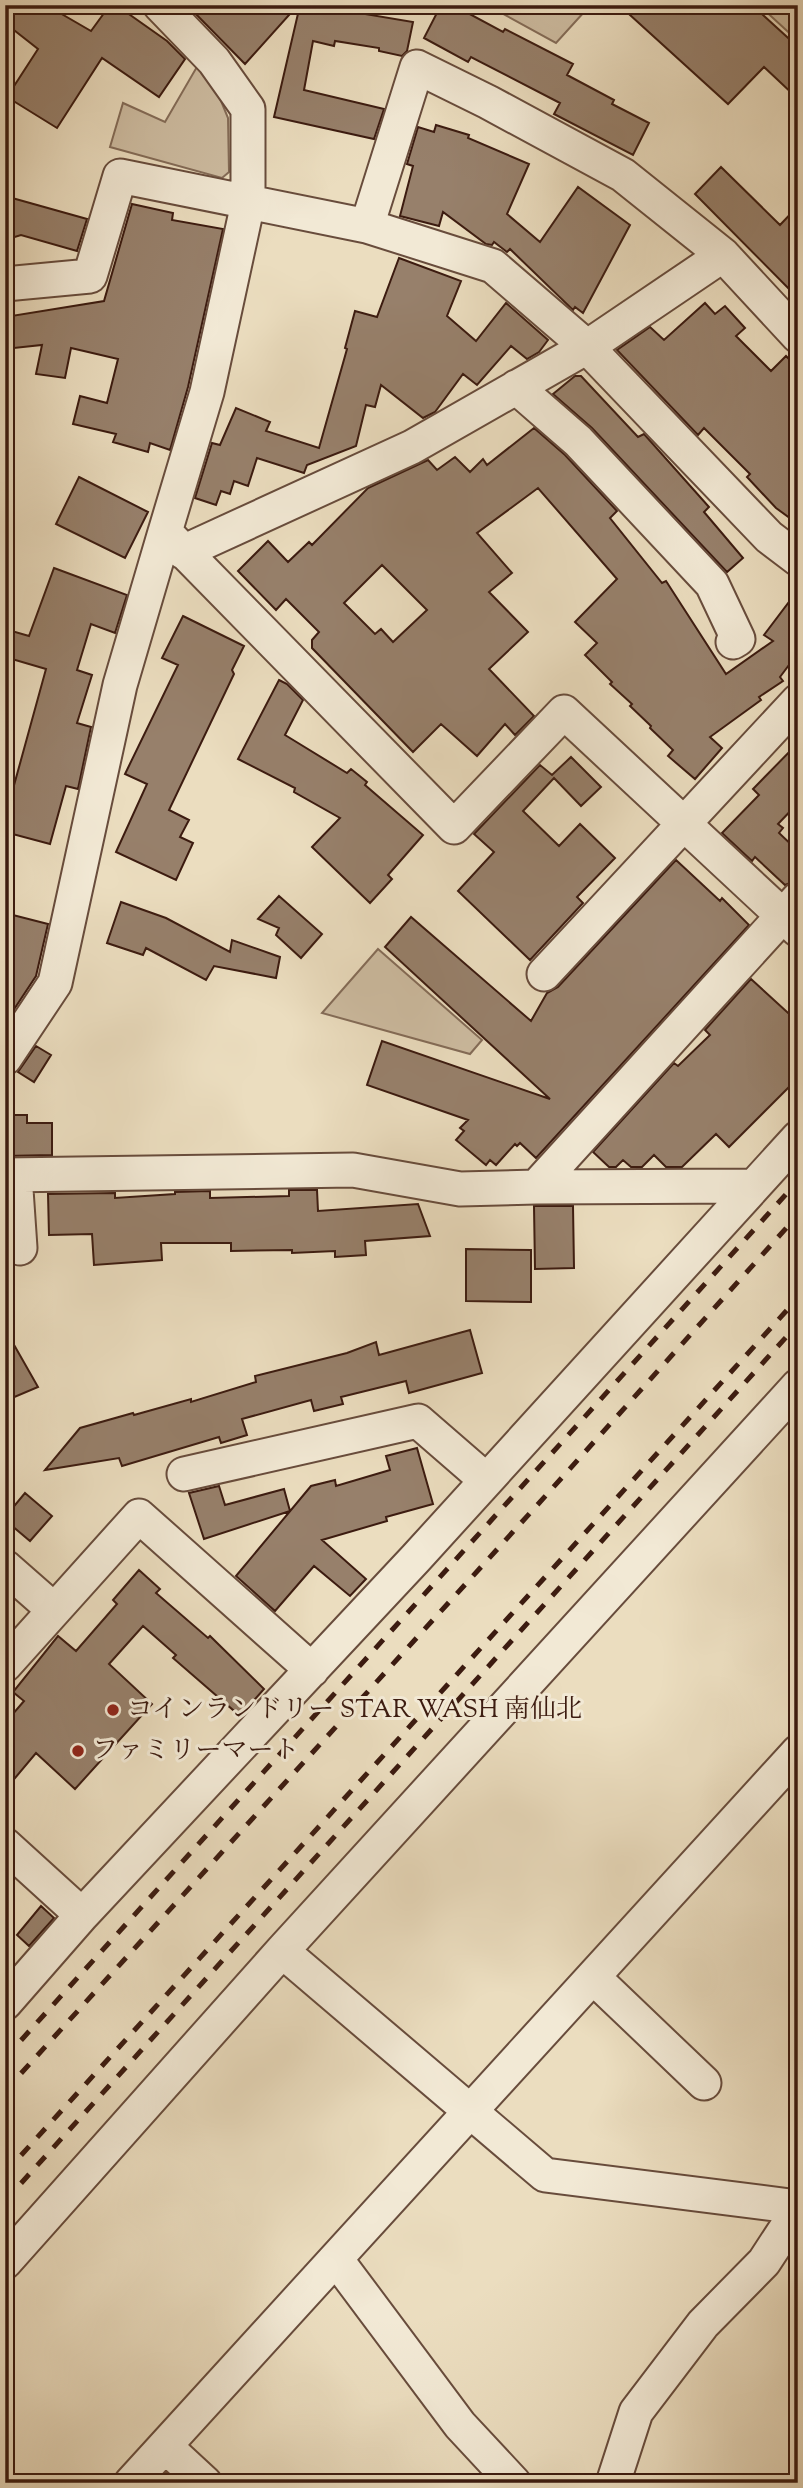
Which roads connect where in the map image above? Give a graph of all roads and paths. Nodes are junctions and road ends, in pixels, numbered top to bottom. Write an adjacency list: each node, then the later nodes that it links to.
1 (160, 5): 2 (street)
2 (248, 203): 3 (street); 5 (street); 9 (street)
3 (367, 226): 4 (street); 7 (street)
4 (723, 255): 6 (street); 7 (street)
5 (5, 284)
6 (798, 335)
7 (587, 347): 8 (street); 10 (street)
8 (516, 387): 9 (street); 11 (street)
9 (174, 542): 13 (street); 16 (street)
10 (798, 559)
11 (733, 642)
12 (798, 701): 13 (street)
13 (682, 823): 14 (street); 15 (street)
14 (793, 915): 20 (street)
15 (544, 974)
16 (5, 1058)
17 (798, 1138): 19 (street)
18 (10, 1175): 20 (street); 21 (street)
19 (752, 1186): 20 (street); 24 (street)
20 (536, 1187)
21 (20, 1248)
22 (798, 1385): 32 (street)
23 (184, 1474): 24 (street)
24 (486, 1480): 28 (street)
25 (5, 1567): 26 (street)
26 (54, 1610): 27 (street); 28 (street)
27 (5, 1665)
28 (312, 1670): 31 (street)
29 (798, 1752): 33 (street)
30 (5, 1845): 31 (street)
31 (82, 1915): 34 (street)
32 (282, 1951): 36 (street); 39 (street)
33 (593, 1977): 35 (street); 36 (street)
34 (5, 2003)
35 (704, 2083)
36 (470, 2112): 37 (street); 38 (street)
37 (798, 2208): 44 (street)
38 (336, 2259): 40 (street); 43 (street)
39 (5, 2262)
40 (165, 2446): 41 (street); 42 (street)
41 (131, 2483)
42 (205, 2483)
43 (514, 2483)
44 (613, 2483)

